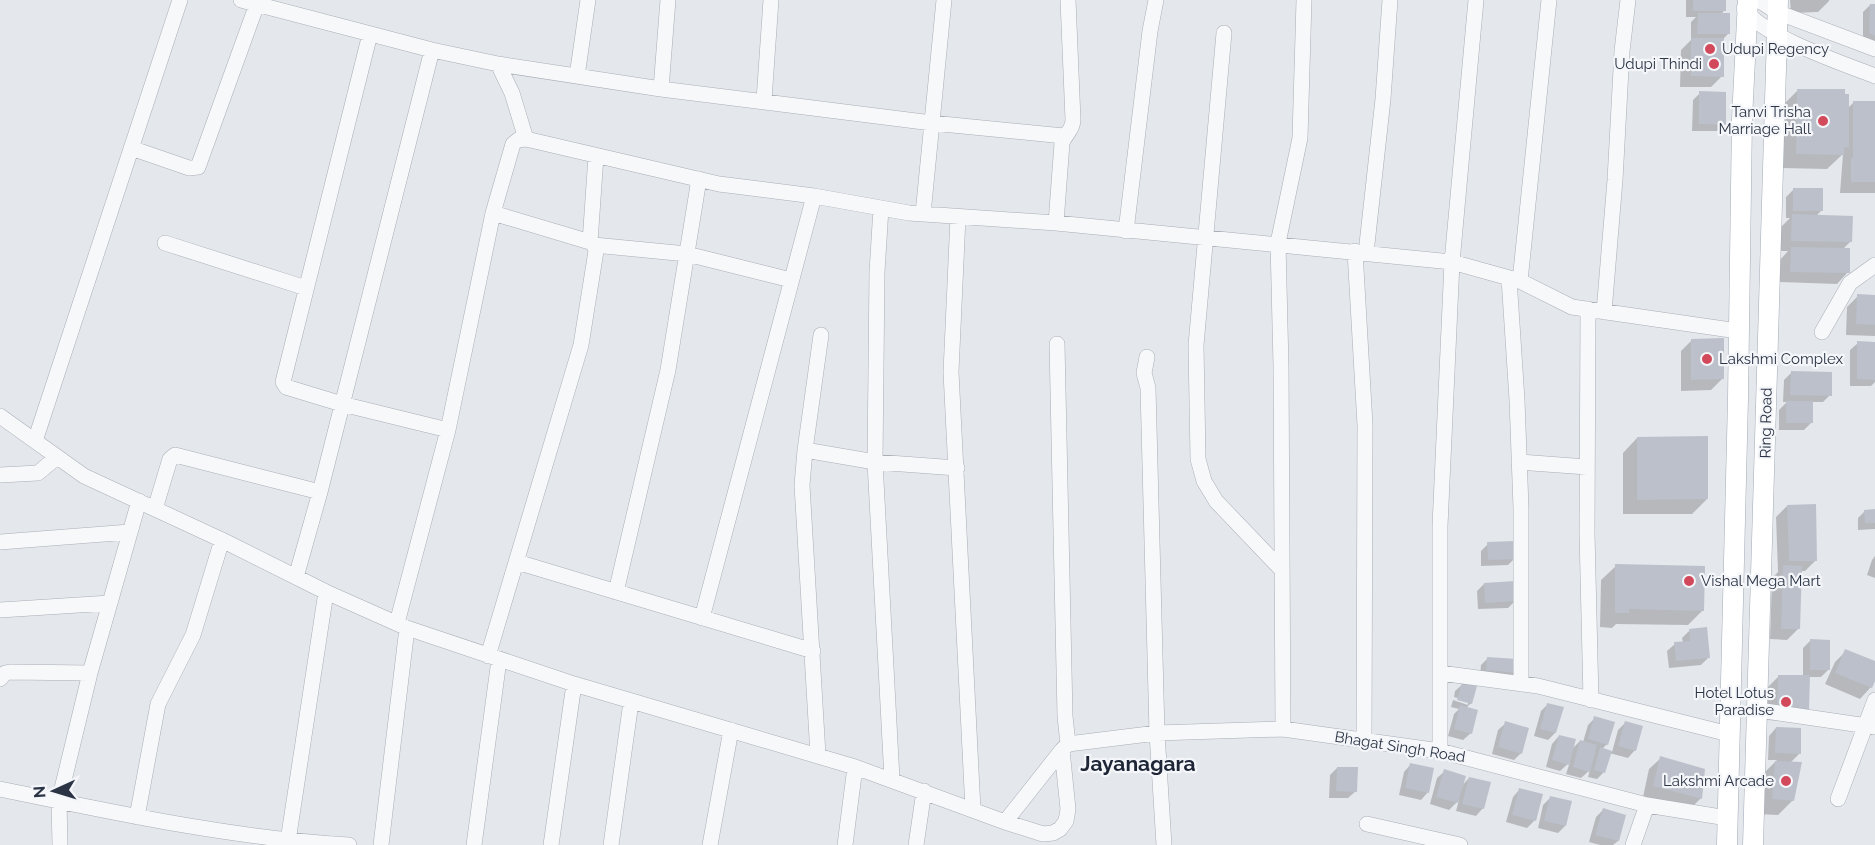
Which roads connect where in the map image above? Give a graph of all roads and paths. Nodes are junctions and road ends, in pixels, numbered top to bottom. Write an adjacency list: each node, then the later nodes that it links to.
1 (180, 0): 30 (street)
2 (241, 0): 14 (street)
3 (588, 0): 23 (street)
4 (668, 0): 25 (street)
5 (771, 0): 26 (street)
6 (944, 0): 27 (street)
7 (1068, 0): 28 (street)
8 (1156, 0): 39 (street)
9 (1304, 0): 42 (street)
10 (1389, 0): 44 (street)
11 (1476, 0): 46 (street)
12 (1549, 0): 49 (street)
13 (1628, 0): 52 (street)
14 (257, 4): 18 (street); 30 (street)
15 (1749, 4): 16 (street); 19 (street); 53 (main road, Ring Road)
16 (1778, 6): 19 (main road, Ring Road); 20 (street)
17 (1224, 33): 40 (street)
18 (370, 34): 21 (street); 50 (street)
19 (1776, 34): 24 (street); 55 (main road, Ring Road)
20 (1875, 49)
21 (432, 50): 22 (street); 59 (street)
22 (498, 64): 23 (street); 29 (street)
23 (577, 76): 25 (street)
24 (1875, 76)
25 (661, 89): 26 (street)
26 (764, 100): 27 (street)
27 (932, 123): 28 (street); 36 (street)
28 (1064, 136): 38 (street)
29 (526, 140): 31 (street); 35 (street)
30 (131, 148): 62 (street)
31 (596, 156): 32 (street); 43 (street)
32 (699, 179): 33 (street); 45 (street)
33 (814, 196): 34 (street); 48 (street)
34 (881, 208): 36 (street); 65 (street)
35 (494, 213): 43 (street); 61 (street)
36 (923, 214): 37 (street)
37 (958, 217): 38 (street); 68 (street)
38 (1056, 223): 39 (street)
39 (1126, 231): 40 (street)
40 (1207, 238): 42 (street); 77 (street)
41 (165, 243): 50 (street)
42 (1278, 243): 44 (street); 77 (street)
43 (592, 244): 45 (street); 76 (street)
44 (1360, 252): 46 (street); 101 (street)
45 (687, 254): 48 (street); 80 (street)
46 (1452, 262): 49 (street); 87 (street)
47 (1875, 265): 54 (street)
48 (791, 280): 83 (street)
49 (1514, 280): 51 (street); 66 (street)
50 (306, 288): 59 (street)
51 (1588, 309): 52 (street); 67 (street)
52 (1604, 312): 53 (street)
53 (1738, 331): 55 (main road); 100 (main road, Ring Road)
54 (1822, 332)
55 (1768, 333): 95 (main road, Ring Road)
56 (821, 335): 63 (street)
57 (1057, 344): 102 (street)
58 (1147, 357): 99 (street)
59 (342, 404): 61 (street); 70 (street)
60 (0, 416): 62 (street)
61 (448, 430): 84 (street)
62 (35, 441): 64 (street)
63 (805, 450): 65 (street); 85 (street)
64 (57, 457): 69 (street); 71 (street)
65 (875, 462): 68 (street); 106 (street)
66 (1519, 462): 67 (street); 91 (street)
67 (1587, 467): 92 (street)
68 (957, 468): 112 (street)
69 (0, 475)
70 (320, 492): 72 (street); 78 (street)
71 (139, 501): 72 (street); 73 (street)
72 (155, 509): 74 (street)
73 (130, 532): 75 (street); 81 (street)
74 (222, 540): 78 (street); 113 (street)
75 (0, 542)
76 (517, 562): 80 (street); 86 (street)
77 (1281, 569): 97 (street)
78 (296, 577): 79 (street)
79 (326, 592): 84 (street); 119 (street)
80 (616, 592): 83 (street)
81 (110, 603): 82 (street); 88 (street)
82 (0, 610)
83 (702, 618): 85 (street)
84 (402, 625): 86 (street); 122 (street)
85 (813, 651): 104 (street)
86 (494, 658): 90 (street); 123 (street)
87 (1440, 673): 91 (street); 103 (street)
88 (90, 674): 89 (street); 110 (street)
89 (0, 679)
90 (574, 684): 94 (street); 124 (street)
91 (1521, 684): 92 (street)
92 (1591, 699): 100 (street)
93 (1875, 700): 96 (street)
94 (631, 702): 98 (street); 125 (street)
95 (1758, 710): 96 (street); 116 (main road, Ring Road)
96 (1870, 727): 109 (street)
97 (1283, 729): 99 (street, Bhagat Singh Road); 101 (street, Bhagat Singh Road)
98 (731, 730): 104 (street); 126 (street)
99 (1157, 733): 102 (street, Bhagat Singh Road); 129 (street)
100 (1730, 734): 114 (main road, Ring Road)
101 (1364, 741): 103 (street, Bhagat Singh Road)
102 (1065, 747): 115 (street); 115 (street)
103 (1440, 751): 111 (street, Bhagat Singh Road)
104 (818, 755): 105 (street)
105 (855, 766): 106 (street); 127 (street)
106 (892, 779): 108 (street)
107 (0, 789): 110 (street)
108 (924, 791): 112 (street); 128 (street)
109 (1838, 799)
110 (59, 801): 113 (street); 120 (street)
111 (1647, 805): 114 (street, Bhagat Singh Road); 131 (street)
112 (973, 810): 115 (street)
113 (137, 817): 118 (street)
114 (1727, 818): 116 (main road); 132 (main road, Ring Road)
115 (1005, 822)
116 (1753, 822): 133 (main road, Ring Road)
117 (1367, 824): 130 (street)
118 (233, 839): 119 (street)
119 (288, 841): 121 (street)
120 (60, 845)
121 (349, 845)
122 (381, 845)
123 (474, 845)
124 (550, 845)
125 (611, 845)
126 (710, 845)
127 (845, 845)
128 (916, 845)
129 (1164, 845)
130 (1460, 845)
131 (1633, 845)
132 (1727, 845)
133 (1753, 845)

